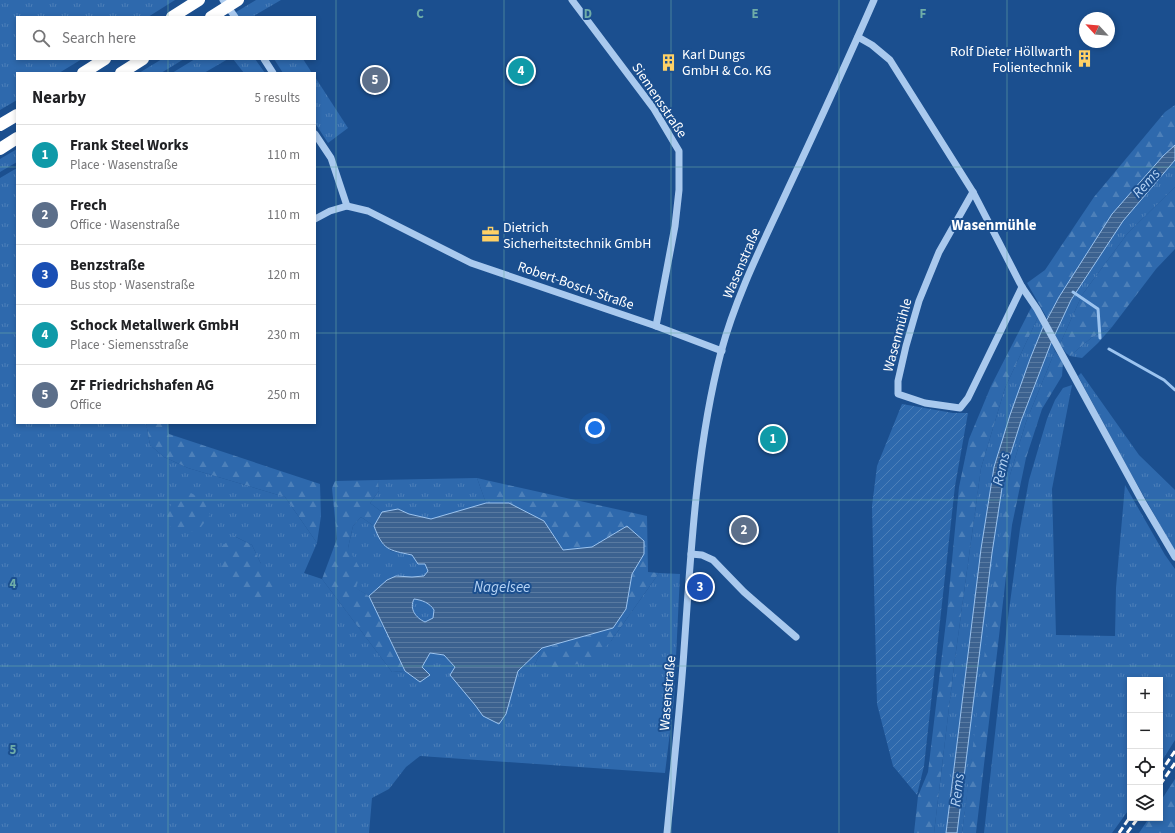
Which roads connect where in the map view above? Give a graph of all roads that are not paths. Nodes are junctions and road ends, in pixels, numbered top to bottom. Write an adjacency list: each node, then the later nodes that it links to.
1 (198, 0): 6 (highway)
2 (223, 0): 8 (street)
3 (238, 0): 7 (highway)
4 (572, 0): 25 (street, Siemensstraße)
5 (874, 0): 9 (street, Wasenstraße)
6 (174, 16)
7 (213, 16)
8 (234, 16)
9 (858, 36): 21 (street); 26 (street, Wasenstraße)
10 (103, 60): 13 (highway)
11 (141, 60): 14 (highway)
12 (265, 61): 15 (street)
13 (85, 72)
14 (123, 72)
15 (272, 72)
16 (16, 115): 17 (highway)
17 (0, 125)
18 (316, 136): 22 (street)
19 (16, 139): 20 (highway)
20 (0, 149)
21 (972, 192): 24 (street); 24 (street, Wasenmühle)
22 (347, 206): 23 (street); 25 (street, Robert-Bosch-Straße)
23 (316, 218)
24 (1022, 287): 28 (street)
25 (656, 326): 26 (street, Robert-Bosch-Straße)
26 (722, 351): 27 (street, Wasenstraße)
27 (691, 554): 29 (street); 30 (street, Wasenstraße)
28 (1175, 557)
29 (796, 637)
30 (667, 833)

